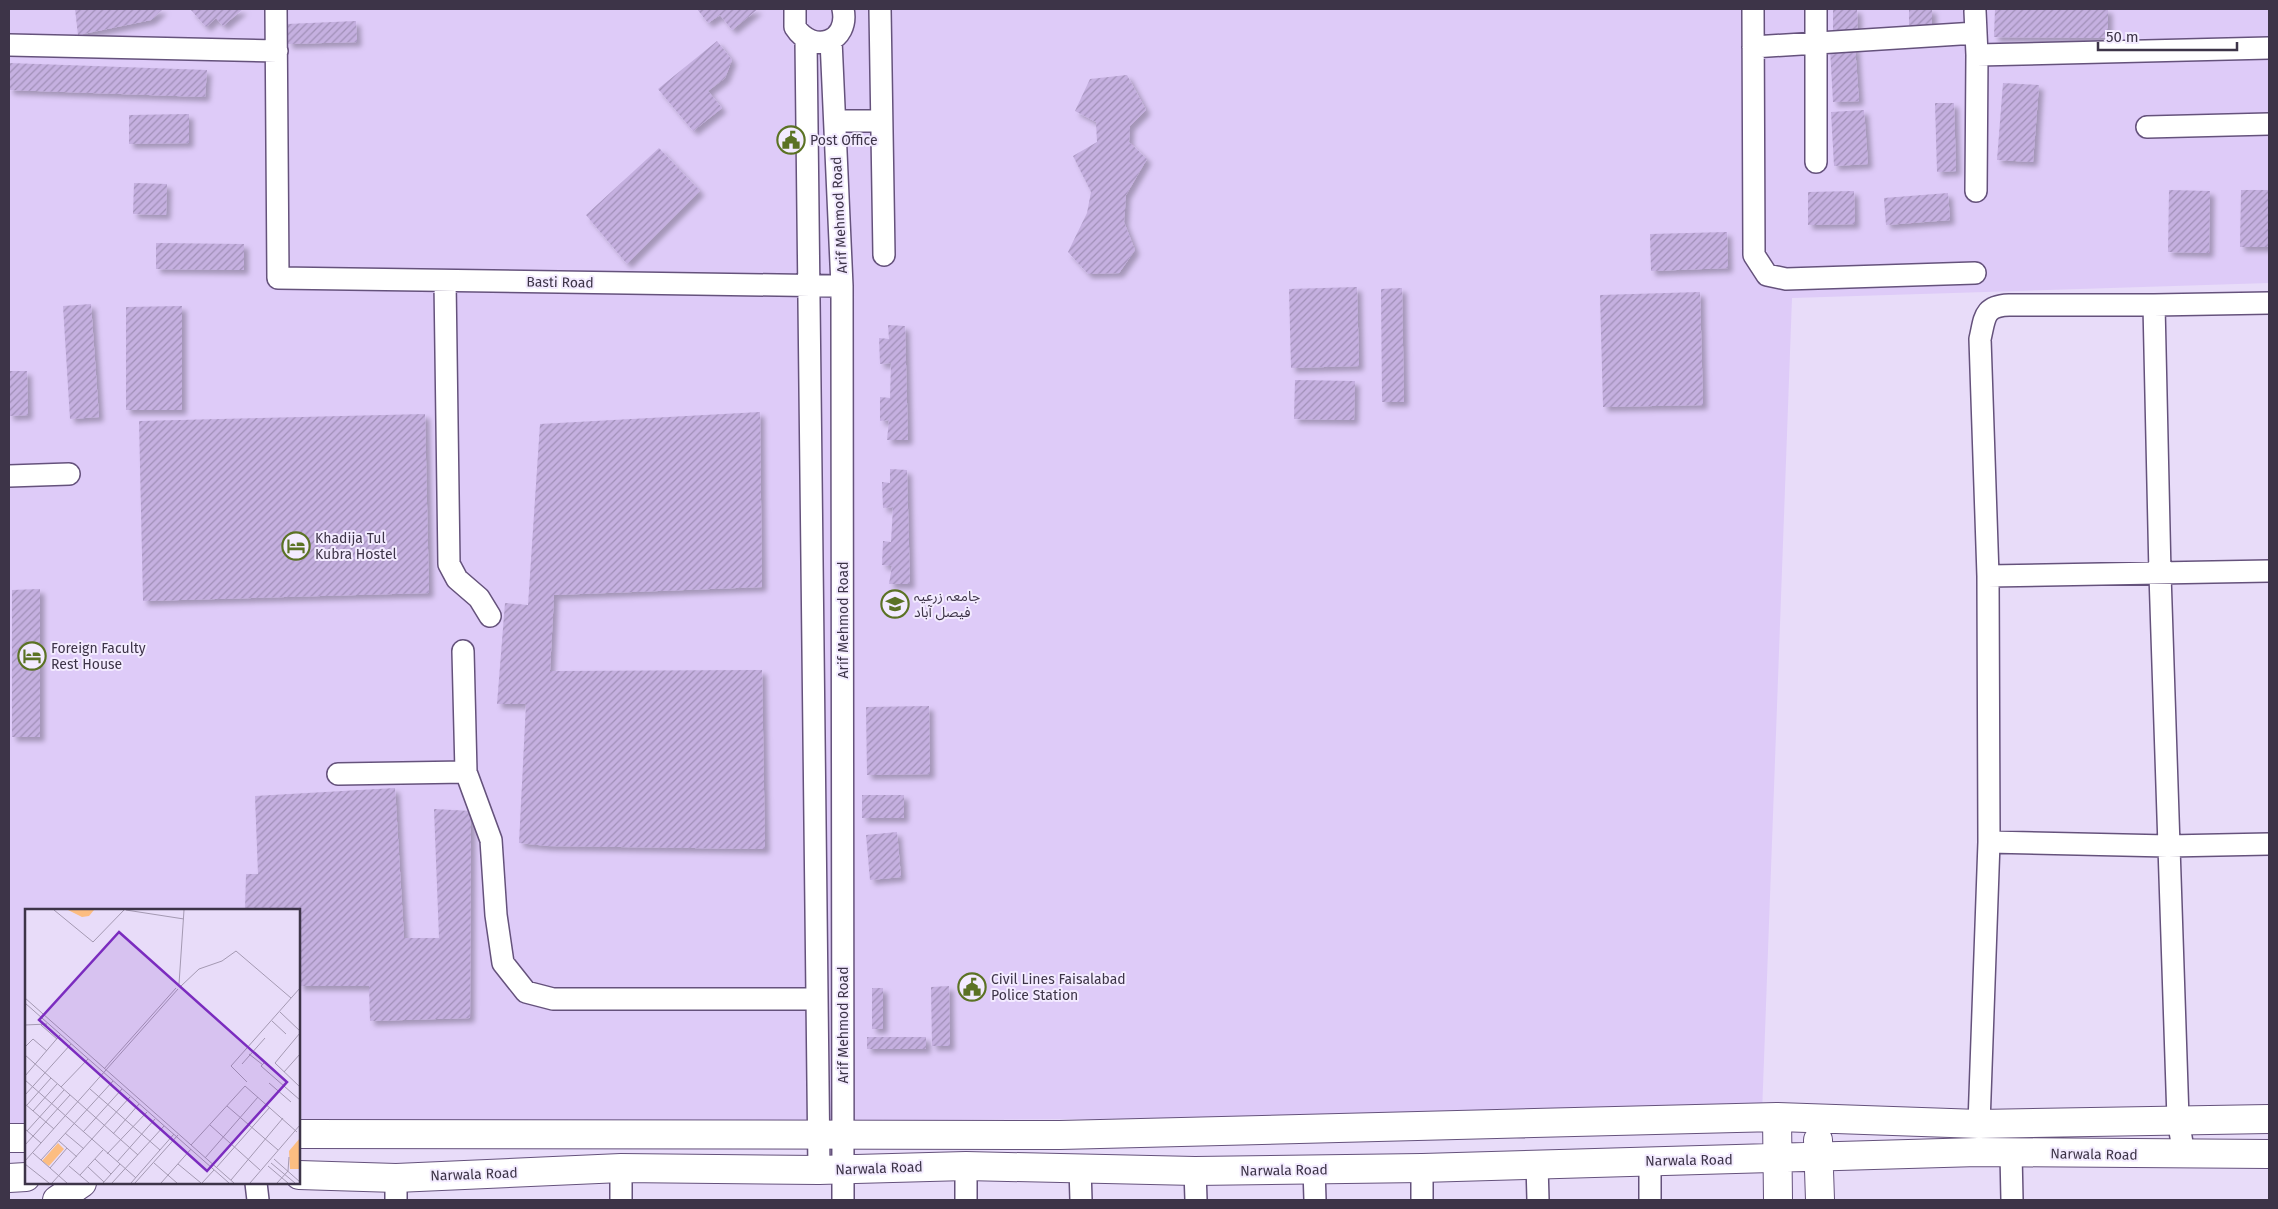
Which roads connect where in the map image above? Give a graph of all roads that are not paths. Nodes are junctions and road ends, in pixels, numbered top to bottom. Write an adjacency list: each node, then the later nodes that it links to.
1 (276, 9): 15 (street)
2 (795, 9): 9 (street)
3 (843, 9): 10 (street)
4 (880, 9): 18 (street)
5 (1753, 9): 13 (street)
6 (1816, 9): 11 (street)
7 (1975, 11): 8 (street)
8 (1976, 33): 11 (street); 16 (street)
9 (806, 40): 10 (street); 26 (street)
10 (831, 40): 17 (street, Arif Mehmod Road)
11 (1816, 43): 13 (street); 21 (street)
12 (9, 45): 15 (street)
13 (1753, 47): 24 (street)
14 (2269, 48): 16 (street)
15 (276, 51): 25 (street, Basti Road)
16 (1977, 54): 22 (street)
17 (835, 121): 18 (street); 27 (street, Arif Mehmod Road)
18 (880, 121): 23 (street)
19 (2269, 124): 20 (street)
20 (2147, 127)
21 (1816, 162)
22 (1976, 191)
23 (884, 255)
24 (1975, 273)
25 (445, 281): 26 (street, Basti Road); 39 (street)
26 (810, 286): 27 (street, Basti Road); 30 (street)
27 (842, 286): 31 (street, Arif Mehmod Road)
28 (2269, 303): 29 (street)
29 (2154, 305): 35 (street); 36 (street)
30 (810, 359): 31 (street); 37 (street)
31 (843, 359): 38 (street, Arif Mehmod Road)
32 (69, 474): 33 (street)
33 (9, 476)
34 (2269, 571): 35 (street)
35 (2160, 574): 36 (street); 45 (street)
36 (1988, 576): 43 (street)
37 (812, 583): 38 (street); 46 (street)
38 (843, 583): 47 (street, Arif Mehmod Road)
39 (490, 616)
40 (463, 651): 41 (street)
41 (466, 772): 42 (street); 48 (street)
42 (338, 774)
43 (1989, 842): 45 (street); 53 (street)
44 (2269, 844): 45 (street)
45 (2168, 846): 51 (street)
46 (816, 888): 47 (street); 48 (street)
47 (843, 888): 55 (street, Arif Mehmod Road)
48 (817, 1000): 55 (street)
49 (1776, 1117): 50 (main road); 55 (main road); 62 (main road)
50 (1817, 1119): 53 (main road); 61 (main road)
51 (2178, 1119): 52 (main road); 53 (main road); 60 (street)
52 (2269, 1119)
53 (1979, 1124)
54 (300, 1134): 55 (main road)
55 (830, 1135): 70 (street)
56 (9, 1138): 57 (main road)
57 (25, 1138)
58 (2011, 1153): 60 (main road, Narwala Road); 61 (main road, Narwala Road); 91 (street)
59 (2269, 1154): 60 (main road, Narwala Road)
60 (2184, 1155)
61 (1819, 1157): 62 (main road, Narwala Road); 90 (main road)
62 (1776, 1158): 63 (main road, Narwala Road); 89 (main road)
63 (1650, 1160): 64 (main road, Narwala Road); 88 (street)
64 (1537, 1164): 68 (main road, Narwala Road); 87 (street)
65 (966, 1166): 67 (main road, Narwala Road); 70 (main road, Narwala Road); 82 (street)
66 (621, 1168): 70 (main road, Narwala Road); 77 (main road, Narwala Road); 80 (street)
67 (1080, 1168): 71 (main road, Narwala Road); 83 (street)
68 (1422, 1168): 69 (main road, Narwala Road); 86 (street)
69 (1314, 1169): 71 (main road, Narwala Road); 85 (street)
70 (831, 1170): 81 (street)
71 (1195, 1171): 84 (street)
72 (300, 1176): 77 (main road, Narwala Road)
73 (25, 1177): 74 (main road)
74 (9, 1178)
75 (81, 1184): 78 (main road)
76 (256, 1184): 79 (street)
77 (396, 1189)
78 (57, 1200)
79 (258, 1200)
80 (621, 1200)
81 (843, 1200)
82 (966, 1200)
83 (1081, 1200)
84 (1196, 1200)
85 (1315, 1200)
86 (1422, 1200)
87 (1538, 1200)
88 (1650, 1200)
89 (1778, 1200)
90 (1820, 1200)
91 (2012, 1200)

